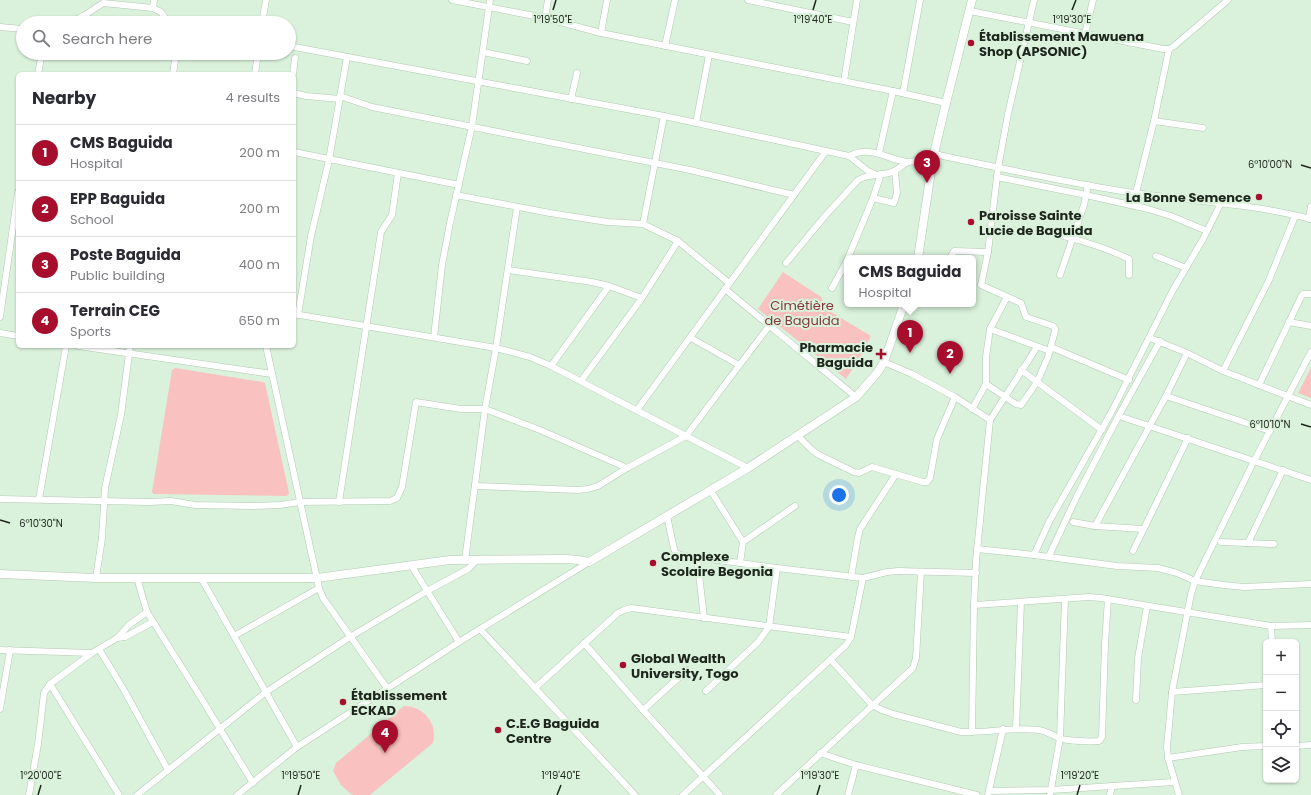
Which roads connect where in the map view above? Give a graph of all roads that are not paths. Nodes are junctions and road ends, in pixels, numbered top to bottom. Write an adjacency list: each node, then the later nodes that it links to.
1 (154, 0): 16 (street)
2 (266, 0): 20 (street)
3 (452, 0): 15 (street)
4 (548, 0): 21 (street)
5 (607, 0): 26 (street)
6 (675, 0): 28 (street)
7 (748, 0): 22 (street)
8 (857, 0): 22 (street)
9 (920, 0): 47 (street)
10 (972, 0): 17 (street)
11 (1034, 0): 23 (street)
12 (1093, 0): 27 (street)
13 (1228, 0): 30 (street)
14 (99, 2): 16 (street); 18 (street)
15 (490, 3): 21 (street); 31 (street)
16 (153, 8): 19 (street)
17 (970, 11): 23 (street); 51 (street)
18 (85, 16)
19 (165, 16)
20 (263, 16)
21 (545, 18): 26 (street)
22 (853, 22): 45 (street)
23 (1029, 23): 27 (street); 66 (street)
24 (0, 27): 25 (street)
25 (16, 28)
26 (600, 33): 28 (street)
27 (1085, 34): 30 (street)
28 (665, 46): 32 (street)
29 (296, 47): 33 (street)
30 (1169, 49): 53 (street)
31 (483, 52): 38 (street); 44 (street)
32 (709, 55): 45 (street); 54 (street)
33 (347, 57): 44 (street); 49 (street)
34 (41, 60): 39 (street)
35 (175, 60): 40 (street)
36 (257, 60): 41 (street)
37 (296, 60): 42 (street)
38 (527, 61)
39 (38, 72)
40 (173, 72)
41 (255, 72)
42 (293, 72)
43 (578, 73): 50 (street)
44 (479, 81): 50 (street); 55 (street)
45 (844, 81): 46 (street)
46 (893, 91): 47 (street); 59 (street)
47 (903, 93): 51 (street)
48 (296, 94): 49 (street)
49 (340, 97): 55 (street); 62 (street)
50 (571, 99): 52 (street)
51 (946, 103): 60 (street)
52 (664, 116): 54 (street); 64 (street)
53 (1154, 121): 56 (street); 73 (street)
54 (696, 123): 57 (street)
55 (472, 126): 64 (street); 71 (street)
56 (1203, 128)
57 (826, 151): 61 (street); 75 (street)
58 (296, 152): 62 (street)
59 (880, 153): 61 (street); 63 (street)
60 (934, 154): 65 (street); 66 (street)
61 (849, 156): 69 (street)
62 (329, 160): 68 (street); 109 (street)
63 (908, 162): 65 (street); 67 (street)
64 (655, 163): 75 (street); 84 (street)
65 (932, 164): 91 (street)
66 (998, 168): 70 (street); 72 (street)
67 (895, 171): 69 (street); 77 (street)
68 (398, 173): 71 (street); 112 (street)
69 (879, 174): 77 (street); 94 (street)
70 (997, 177): 76 (street); 86 (street)
71 (459, 184): 74 (street)
72 (1088, 185): 73 (street); 76 (street)
73 (1136, 193): 78 (street)
74 (456, 195): 81 (street); 118 (street)
75 (794, 195): 100 (street)
76 (1086, 195): 85 (street); 87 (street)
77 (873, 198): 90 (street)
78 (1221, 203): 82 (street); 85 (street)
79 (16, 204): 102 (street)
80 (1311, 206): 83 (street)
81 (517, 207): 84 (street); 97 (street)
82 (1295, 216): 83 (street); 136 (street)
83 (1310, 219)
84 (643, 224): 88 (street)
85 (1207, 231): 96 (street)
86 (990, 233): 87 (street); 89 (street)
87 (1072, 239): 98 (street); 99 (street)
88 (678, 241): 100 (street); 107 (street)
89 (988, 252): 92 (street); 106 (street)
90 (850, 255)
91 (918, 255)
92 (952, 255)
93 (1156, 256): 96 (street)
94 (786, 263)
95 (844, 266): 103 (street)
96 (1186, 268): 120 (street)
97 (508, 270): 101 (street); 127 (street)
98 (1060, 275)
99 (1129, 275)
100 (729, 283): 104 (street)
101 (609, 286): 107 (street); 134 (street)
102 (2, 287): 110 (street)
103 (832, 288)
104 (725, 289): 113 (street); 119 (street)
105 (1311, 294): 111 (street)
106 (1007, 297): 115 (street); 128 (street)
107 (642, 298): 139 (street)
108 (903, 307): 132 (street)
109 (296, 314): 112 (street)
110 (0, 317)
111 (1289, 322): 114 (street); 142 (street)
112 (367, 326): 118 (street); 172 (street)
113 (769, 326): 133 (street); 146 (street)
114 (1311, 326)
115 (990, 329): 122 (street); 141 (street)
116 (0, 332): 117 (street)
117 (16, 336)
118 (434, 337): 127 (street)
119 (691, 338): 133 (street); 151 (street)
120 (1150, 338): 121 (street); 138 (street)
121 (1160, 341): 136 (street); 185 (street)
122 (1037, 347): 128 (street); 135 (street)
123 (66, 348): 169 (street)
124 (91, 348): 130 (street)
125 (130, 348): 130 (street)
126 (266, 348): 137 (street)
127 (496, 348): 134 (street); 149 (street)
128 (1050, 349): 138 (street); 140 (street)
129 (1311, 352): 145 (street)
130 (129, 354): 137 (street); 170 (street)
131 (1184, 357): 144 (street)
132 (884, 362): 146 (street); 147 (street)
133 (739, 365): 158 (street)
134 (551, 366): 139 (street)
135 (1021, 370): 140 (street); 143 (street)
136 (1223, 371): 142 (street)
137 (272, 374): 171 (street)
138 (1129, 380): 155 (street)
139 (581, 381): 151 (street)
140 (1037, 382): 143 (street); 155 (street)
141 (986, 384): 143 (street); 150 (street)
142 (1259, 385): 145 (street)
143 (1004, 396): 153 (street)
144 (1166, 396): 154 (street); 156 (street)
145 (1289, 396): 148 (street); 156 (street)
146 (856, 397): 157 (street)
147 (955, 397): 150 (street); 164 (street)
148 (1311, 405)
149 (485, 409): 161 (street); 166 (street); 172 (street)
150 (972, 409): 153 (street)
151 (637, 410): 158 (street)
152 (1122, 417): 154 (street)
153 (990, 420): 182 (street)
154 (1150, 426): 159 (street); 176 (street)
155 (1102, 430): 184 (street)
156 (1270, 431): 160 (street)
157 (797, 435): 162 (street); 164 (street)
158 (686, 436): 161 (street); 162 (street)
159 (1188, 438): 160 (street); 177 (street)
160 (1254, 460): 163 (street); 202 (street)
161 (627, 468): 166 (street)
162 (748, 468): 167 (street)
163 (1283, 470): 165 (street); 180 (street)
164 (896, 474): 196 (street)
165 (1311, 480)
166 (474, 486): 187 (street)
167 (711, 490): 174 (street); 178 (street)
168 (0, 499): 169 (street)
169 (39, 499): 170 (street)
170 (103, 501): 171 (street); 197 (street)
171 (300, 502): 172 (street); 200 (street)
172 (339, 502)
173 (795, 506): 178 (street)
174 (667, 516): 186 (street); 189 (street)
175 (1073, 522): 176 (street)
176 (1095, 526): 177 (street)
177 (1143, 529): 183 (street)
178 (743, 542): 190 (street)
179 (1221, 542): 180 (street)
180 (1248, 543): 181 (street)
181 (1274, 544)
182 (977, 549): 184 (street); 194 (street)
183 (1133, 551)
184 (1034, 555): 185 (street)
185 (1049, 556): 202 (street)
186 (697, 557): 190 (street); 213 (street)
187 (465, 560): 188 (street); 191 (street)
188 (477, 560): 189 (street); 205 (street)
189 (589, 562): 218 (street)
190 (740, 562): 192 (street)
191 (411, 565): 200 (street); 205 (street)
192 (776, 568): 196 (street); 217 (street)
193 (921, 572): 194 (street); 201 (street); 240 (street)
194 (976, 573): 209 (street)
195 (0, 574): 197 (street)
196 (851, 577): 201 (street)
197 (96, 578): 198 (street)
198 (137, 578): 199 (street); 211 (street)
199 (202, 578): 200 (street); 219 (street)
200 (317, 578): 204 (street)
201 (864, 578): 220 (street)
202 (1195, 581): 203 (street); 212 (street)
203 (1311, 584)
204 (319, 588): 219 (street); 221 (street)
205 (427, 591): 221 (street); 224 (street)
206 (1065, 599): 207 (street); 208 (street); 247 (street)
207 (1108, 599): 210 (street); 247 (street)
208 (1021, 602): 209 (street); 243 (street)
209 (974, 606): 246 (street)
210 (1147, 606): 212 (street); 239 (street)
211 (147, 612): 214 (street); 222 (street)
212 (1188, 612): 216 (street); 238 (street)
213 (704, 618): 217 (street); 225 (street)
214 (153, 622): 222 (street); 244 (street)
215 (1311, 625): 216 (street)
216 (1271, 626): 223 (street)
217 (769, 627): 220 (street); 236 (street)
218 (480, 629): 224 (street); 235 (street)
219 (234, 636): 237 (street)
220 (850, 636): 230 (street)
221 (350, 637): 234 (street); 237 (street)
222 (117, 638): 226 (street)
223 (1272, 639)
224 (459, 642): 234 (street)
225 (584, 643): 235 (street); 242 (street)
226 (99, 649): 229 (street); 255 (street)
227 (0, 650): 228 (street)
228 (10, 650): 229 (street); 241 (street)
229 (92, 653): 232 (street)
230 (831, 660): 240 (street); 256 (street)
231 (687, 670): 242 (street)
232 (50, 684): 262 (street); 263 (street)
233 (1263, 685): 238 (street)
234 (387, 688): 251 (street)
235 (535, 688): 266 (street)
236 (706, 691)
237 (266, 692): 244 (street); 251 (street)
238 (1172, 692): 253 (street)
239 (1136, 700)
240 (872, 705): 246 (street); 252 (street)
241 (0, 709)
242 (643, 710): 256 (street)
243 (1016, 728): 245 (street); 247 (street)
244 (220, 729): 255 (street); 258 (street)
245 (1003, 729): 246 (street); 260 (street)
246 (972, 732)
247 (1060, 738): 261 (street)
248 (1311, 745): 250 (street)
249 (1263, 746): 253 (street)
250 (1299, 746)
251 (297, 747): 258 (street)
252 (820, 753): 254 (street); 269 (street)
253 (1168, 758): 257 (street)
254 (856, 765): 270 (street); 271 (street)
255 (168, 770): 264 (street)
256 (703, 776): 267 (street); 268 (street)
257 (1174, 782): 259 (street); 273 (street)
258 (253, 783): 265 (street)
259 (1112, 786): 261 (street); 272 (street)
260 (989, 793): 261 (street)
261 (1050, 793)
262 (29, 795)
263 (119, 795)
264 (137, 795)
265 (237, 795)
266 (635, 795)
267 (683, 795)
268 (720, 795)
269 (776, 795)
270 (848, 795)
271 (977, 795)
272 (1110, 795)
273 (1179, 795)

